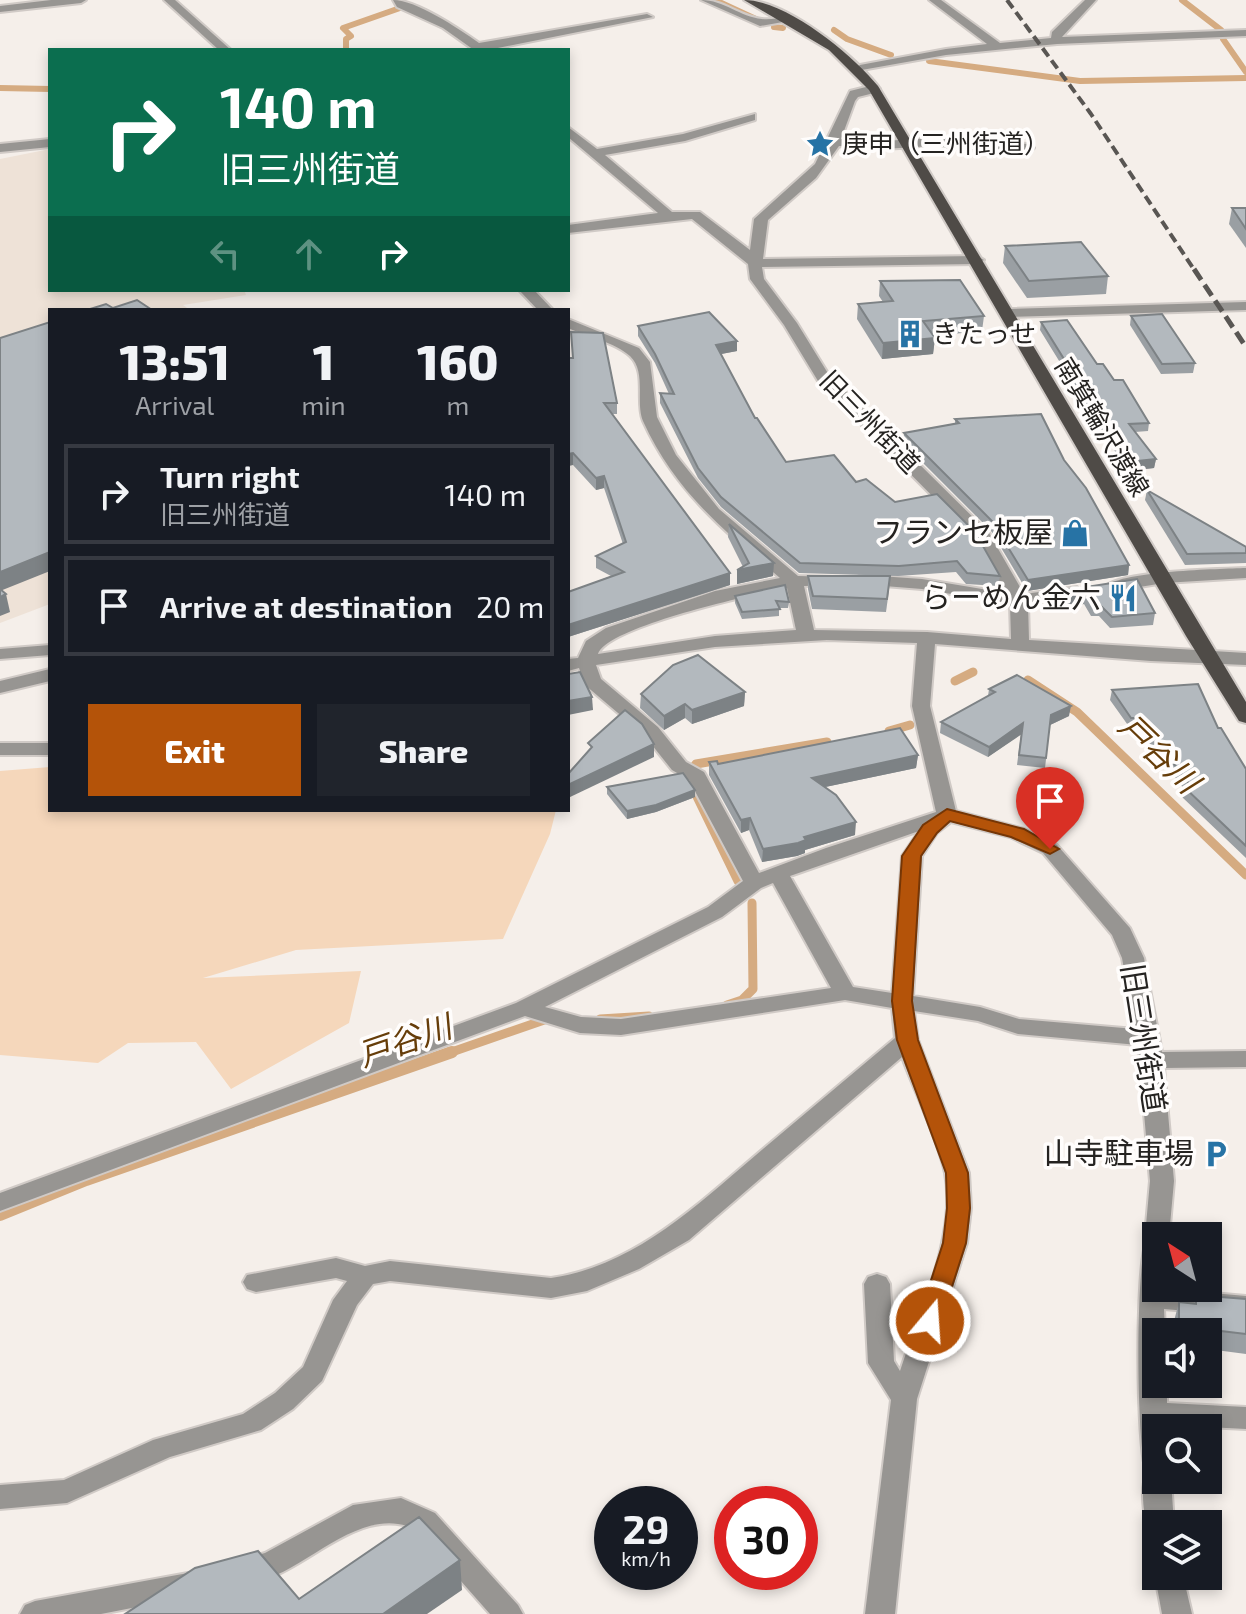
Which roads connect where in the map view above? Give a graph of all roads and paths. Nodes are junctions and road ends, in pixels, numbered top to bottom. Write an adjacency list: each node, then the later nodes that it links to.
1 (81, 0): 8 (street)
2 (169, 0): 16 (street)
3 (398, 0): 17 (street)
4 (706, 0): 11 (street)
5 (749, 0): 11 (main road, 南箕輪沢渡線)
6 (934, 0): 14 (street)
7 (1091, 0): 13 (street)
8 (55, 2): 9 (street)
9 (0, 9)
10 (647, 17): 17 (street)
11 (788, 20): 18 (main road, 南箕輪沢渡線)
12 (1240, 33): 13 (street); 15 (street)
13 (1057, 41): 14 (street)
14 (998, 47): 18 (street)
15 (1246, 47)
16 (223, 48)
17 (481, 48)
18 (860, 69): 19 (main road, 南箕輪沢渡線)
19 (874, 89): 22 (street, 旧三州街道); 24 (main road, 南箕輪沢渡線)
20 (751, 117): 27 (street)
21 (570, 133): 27 (street)
22 (834, 142): 24 (street); 31 (street, 旧三州街道)
23 (48, 143): 25 (street)
24 (905, 144): 26 (street); 30 (main road, 南箕輪沢渡線)
25 (0, 148)
26 (1028, 148)
27 (596, 153): 28 (street)
28 (669, 216): 29 (street); 31 (street)
29 (570, 229)
30 (977, 260): 31 (street); 35 (main road, 南箕輪沢渡線)
31 (755, 263): 40 (street, 旧三州街道)
32 (528, 292): 34 (street)
33 (1246, 306): 35 (street)
34 (544, 308)
35 (1007, 313): 38 (main road, 南箕輪沢渡線)
36 (570, 324): 39 (street)
37 (1246, 573): 38 (street)
38 (1164, 578): 40 (street); 46 (main road, 南箕輪沢渡線)
39 (794, 581): 40 (street); 41 (street); 48 (street)
40 (1019, 600): 43 (street)
41 (806, 635): 42 (street); 48 (street)
42 (927, 637): 43 (street); 54 (street)
43 (1020, 644): 46 (street)
44 (48, 650): 45 (street)
45 (0, 654)
46 (1211, 659): 47 (street); 51 (main road, 南箕輪沢渡線)
47 (1246, 659)
48 (577, 663): 56 (street)
49 (48, 675): 50 (street)
50 (0, 687)
51 (1246, 717)
52 (0, 749): 53 (street)
53 (48, 749)
54 (947, 815): 55 (street); 58 (street); 61 (street, 旧三州街道)
55 (778, 874): 56 (street); 57 (street)
56 (754, 883): 59 (street)
57 (845, 993): 58 (street); 59 (street)
58 (902, 1001): 60 (street); 61 (street)
59 (531, 1011): 63 (street)
60 (907, 1040): 65 (street); 71 (street)
61 (1150, 1049): 62 (street); 64 (street, 旧三州街道)
62 (1246, 1059)
63 (0, 1202)
64 (1158, 1222)
65 (365, 1276): 66 (street); 74 (street)
66 (256, 1282)
67 (877, 1284): 71 (street)
68 (1151, 1302): 72 (street)
69 (1198, 1302): 70 (street)
70 (1246, 1306)
71 (904, 1399): 78 (street)
72 (1153, 1413): 73 (street)
73 (1246, 1418)
74 (0, 1497)
75 (1172, 1590): 79 (street)
76 (35, 1614): 77 (street)
77 (508, 1614)
78 (880, 1614)
79 (1177, 1614)

